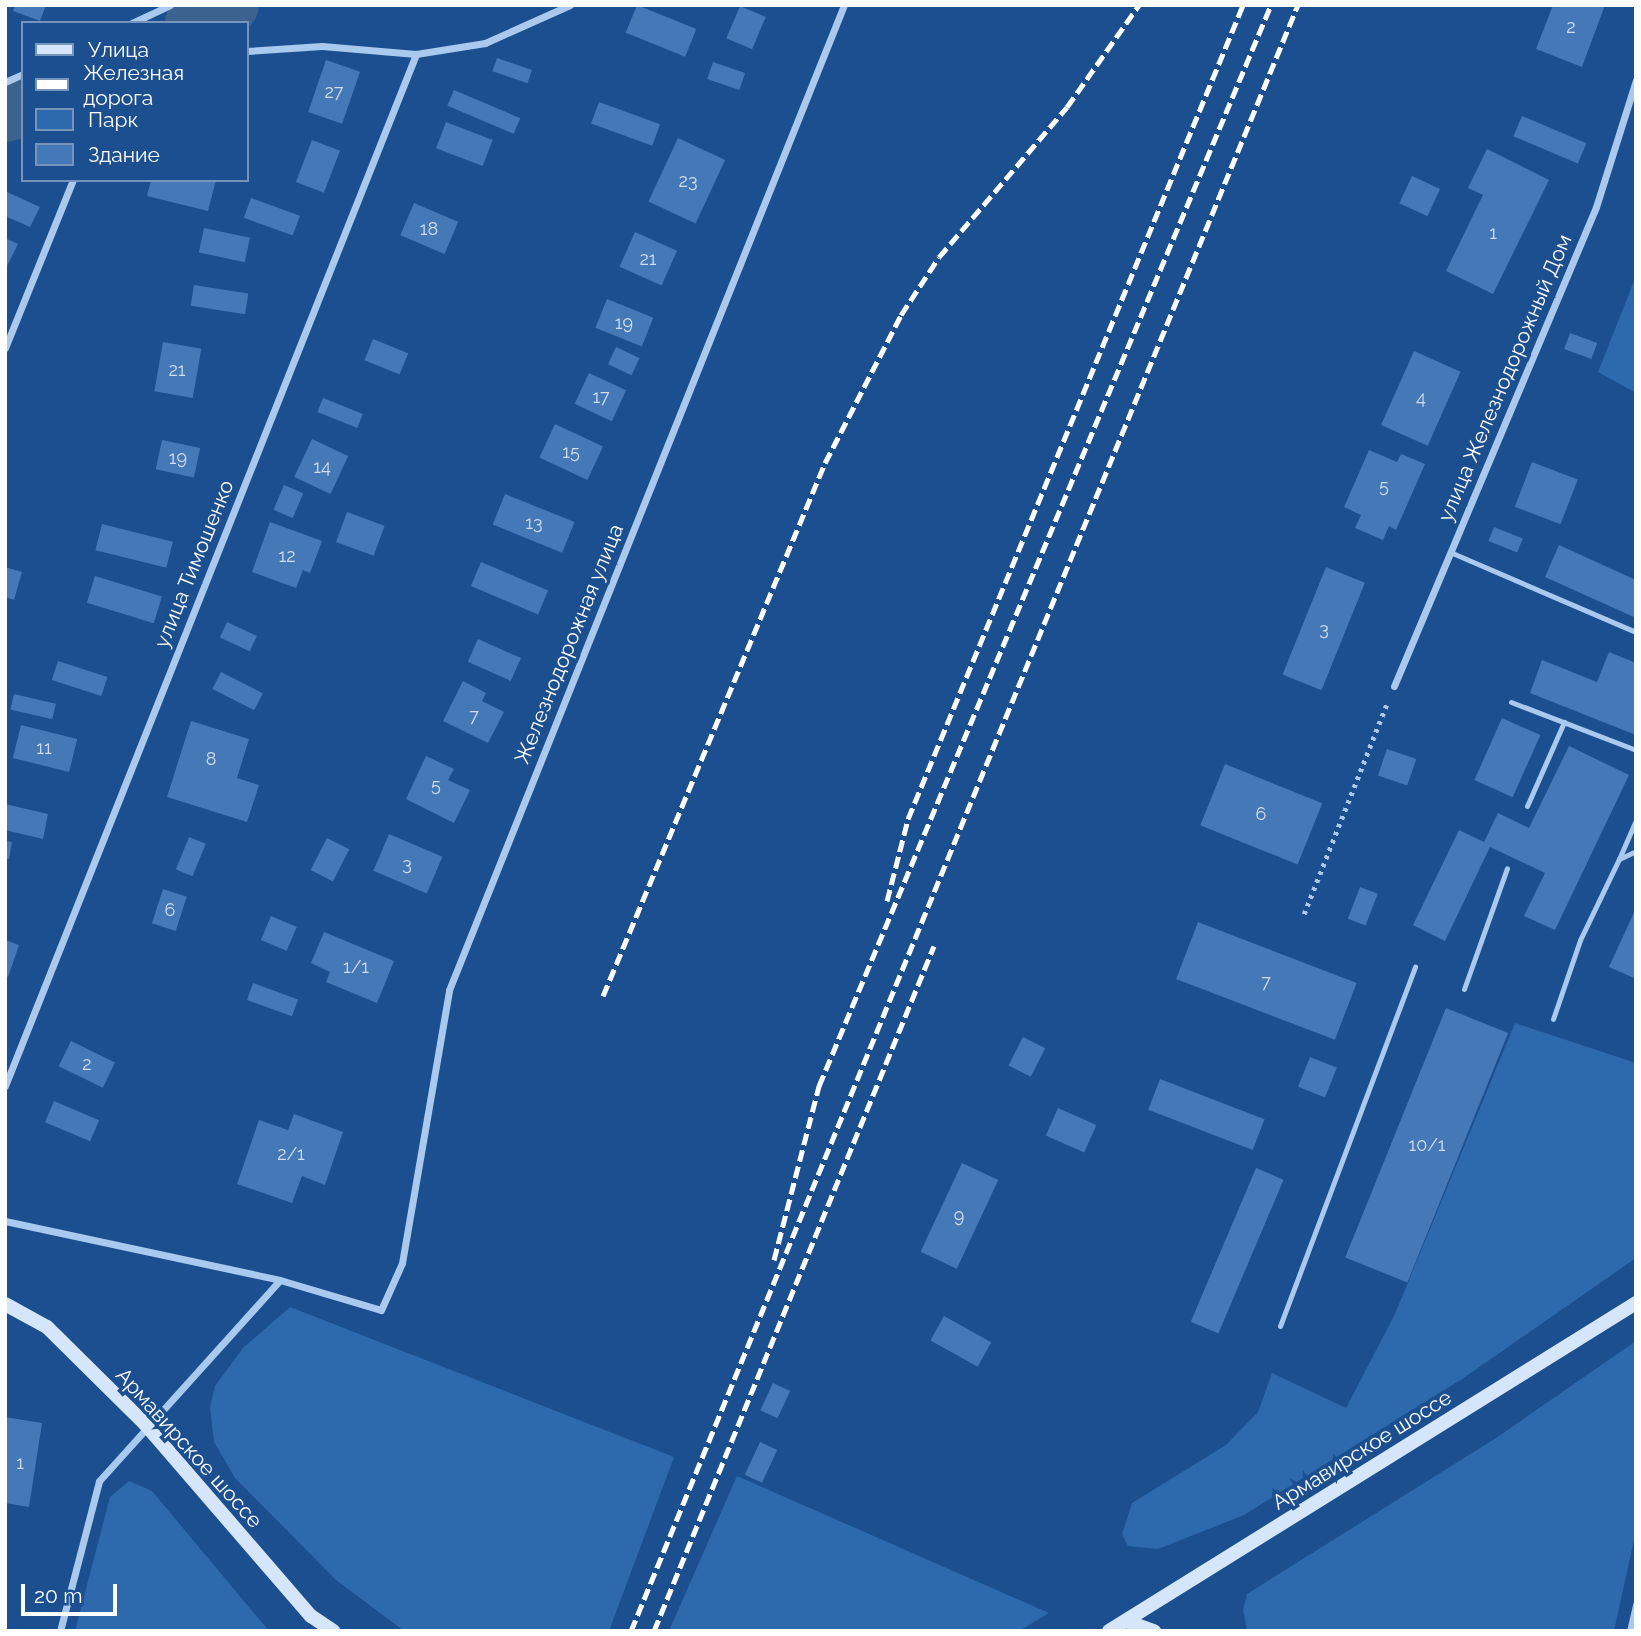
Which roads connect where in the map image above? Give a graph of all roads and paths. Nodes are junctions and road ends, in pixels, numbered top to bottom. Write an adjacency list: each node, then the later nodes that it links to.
1 (170, 5): 4 (street)
2 (570, 5): 6 (street)
3 (844, 5): 29 (street, Железнодорожная улица)
4 (136, 21)
5 (248, 51): 6 (street)
6 (416, 54): 27 (street, улица Тимошенко)
7 (21, 75): 9 (street)
8 (1636, 79): 12 (street, улица Железнодорожный Дом)
9 (5, 82)
10 (71, 182): 11 (street)
11 (5, 348)
12 (1450, 552): 13 (lane); 14 (street, улица Железнодорожный Дом)
13 (1636, 632)
14 (1394, 686): 23 (path)
15 (1511, 702): 16 (lane)
16 (1564, 722): 17 (lane); 18 (lane)
17 (1636, 750)
18 (1527, 806)
19 (1636, 820): 21 (lane)
20 (1636, 851): 21 (lane)
21 (1619, 859): 26 (lane)
22 (1507, 868): 25 (lane)
23 (1304, 914)
24 (1416, 967): 32 (lane)
25 (1464, 989)
26 (1553, 1019)
27 (5, 1086)
28 (5, 1222): 29 (street)
29 (280, 1280): 33 (street)
30 (1636, 1303): 35 (main road, Армавирское шоссе)
31 (5, 1304): 33 (main road, Армавирское шоссе)
32 (1280, 1326)
33 (145, 1424): 36 (street); 37 (main road, Армавирское шоссе)
34 (1636, 1604): 40 (street)
35 (1126, 1621): 38 (main road, Армавирское шоссе); 39 (main road)
36 (60, 1631)
37 (333, 1631)
38 (1109, 1631)
39 (1154, 1631)
40 (1630, 1631)

